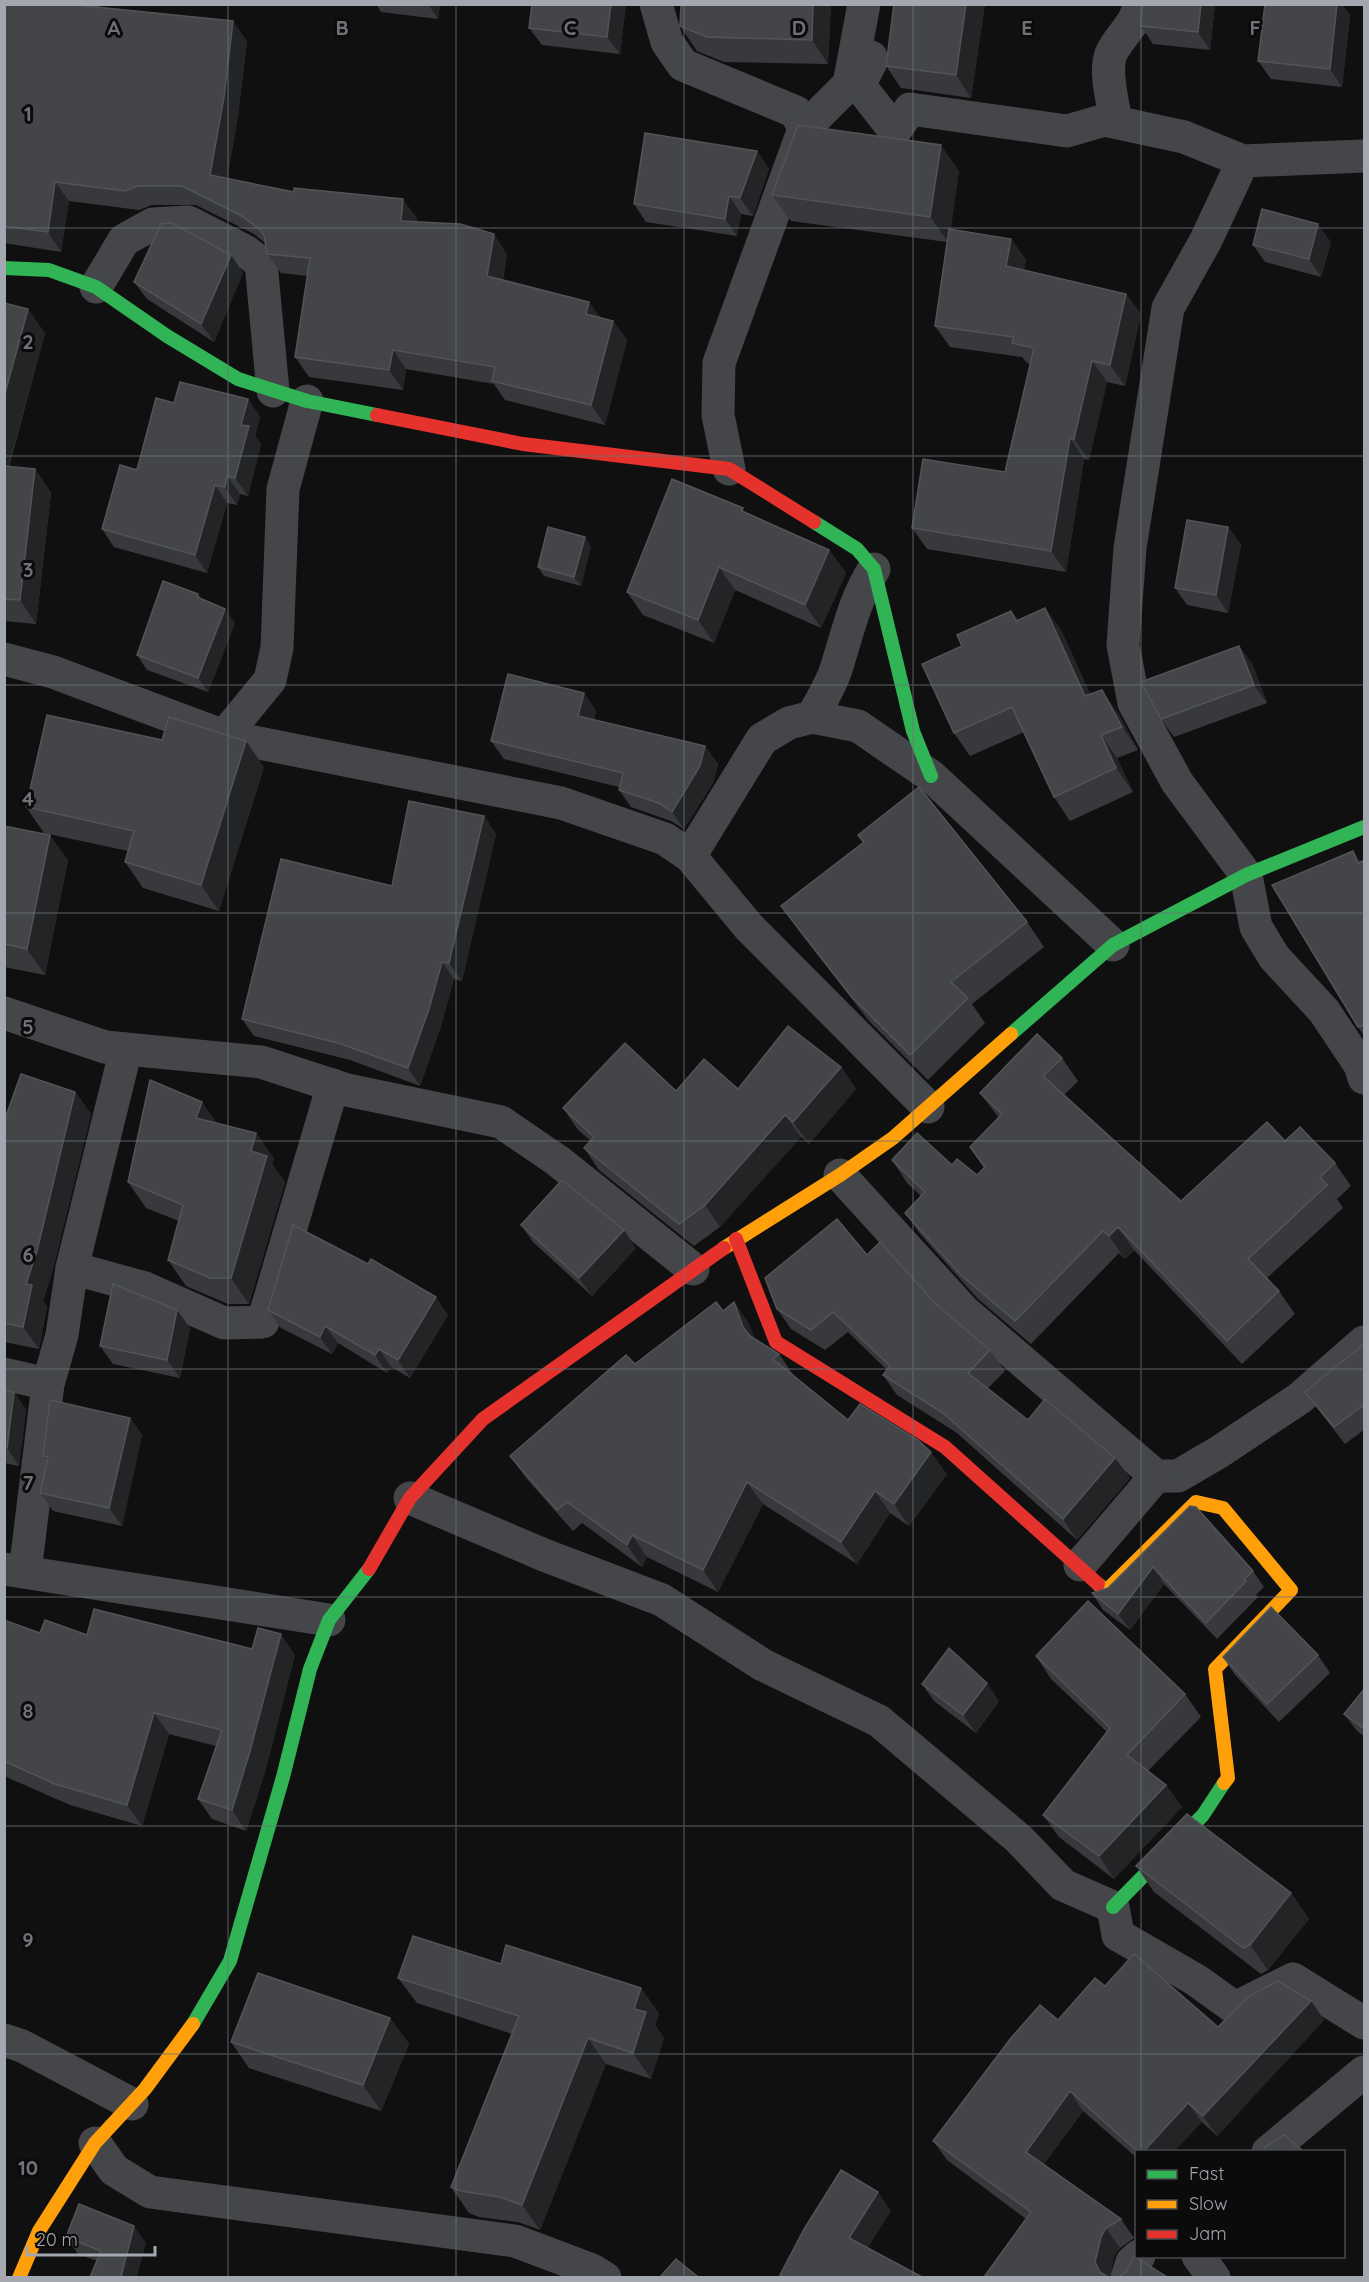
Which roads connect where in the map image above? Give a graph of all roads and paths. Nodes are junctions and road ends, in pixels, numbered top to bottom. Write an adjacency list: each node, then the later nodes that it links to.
1 (656, 4): 5 (street)
2 (865, 4): 4 (street); 5 (street)
3 (1139, 4): 4 (street)
4 (1105, 120): 7 (street)
5 (804, 129): 12 (street)
6 (1365, 156): 7 (street)
7 (1243, 161): 20 (street)
8 (4, 268): 9 (street)
9 (96, 287): 10 (street); 10 (street)
10 (273, 391): 11 (street)
11 (307, 401): 12 (street); 16 (street)
12 (729, 469): 13 (street)
13 (874, 569): 15 (street); 17 (street)
14 (4, 659): 16 (street)
15 (812, 717): 17 (street); 19 (street)
16 (224, 736): 19 (street)
17 (931, 776): 21 (street)
18 (1365, 827): 20 (street)
19 (690, 856): 26 (street)
20 (1246, 875): 21 (street); 24 (street)
21 (1113, 945): 26 (street)
22 (4, 1013): 23 (street)
23 (126, 1049): 25 (street); 29 (street)
24 (1365, 1078)
25 (333, 1085): 29 (street); 30 (street)
26 (928, 1107): 27 (street)
27 (840, 1175): 28 (street); 34 (street)
28 (736, 1239): 30 (street); 36 (street)
29 (72, 1268): 33 (street)
30 (693, 1269): 35 (street)
31 (1365, 1342): 34 (street)
32 (4, 1374): 33 (street)
33 (48, 1384): 37 (street)
34 (1156, 1476): 36 (street)
35 (410, 1498): 38 (street); 39 (street)
36 (1080, 1565): 39 (street)
37 (15, 1571): 38 (street)
38 (329, 1620): 43 (street)
39 (1113, 1907): 40 (street)
40 (1365, 2023)
41 (4, 2040): 43 (street)
42 (1365, 2072): 45 (street)
43 (132, 2104): 44 (street)
44 (95, 2143): 48 (street); 49 (street)
45 (1269, 2150)
46 (1137, 2258): 50 (street)
47 (1200, 2258): 51 (street)
48 (19, 2277)
49 (606, 2277)
50 (1126, 2277)
51 (1214, 2277)

